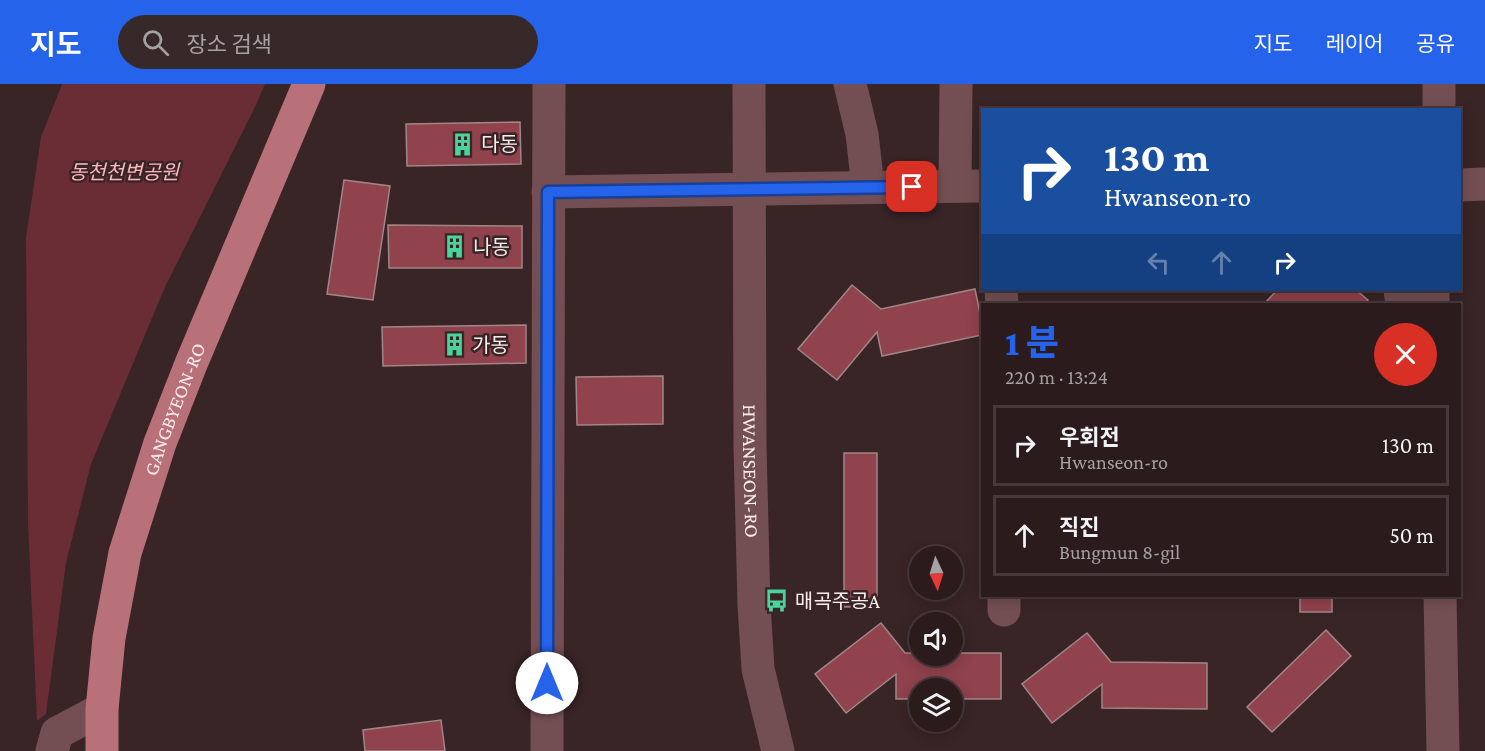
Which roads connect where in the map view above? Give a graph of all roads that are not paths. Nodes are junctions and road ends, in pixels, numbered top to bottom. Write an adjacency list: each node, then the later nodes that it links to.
1 (309, 84): 15 (main road, GANGBYEON-RO)
2 (549, 84): 13 (street)
3 (749, 84): 12 (street, HWANSEON-RO)
4 (850, 84): 11 (street)
5 (956, 84): 10 (street)
6 (1439, 84): 7 (street)
7 (1439, 108)
8 (1485, 184): 9 (street)
9 (1461, 185)
10 (969, 186): 11 (street)
11 (868, 187): 12 (street)
12 (749, 189): 13 (street); 19 (street, HWANSEON-RO)
13 (548, 192): 18 (street)
14 (1440, 597): 20 (street)
15 (102, 709): 16 (street); 17 (main road, GANGBYEON-RO)
16 (52, 751)
17 (102, 751)
18 (547, 751)
19 (778, 751)
20 (1443, 751)

